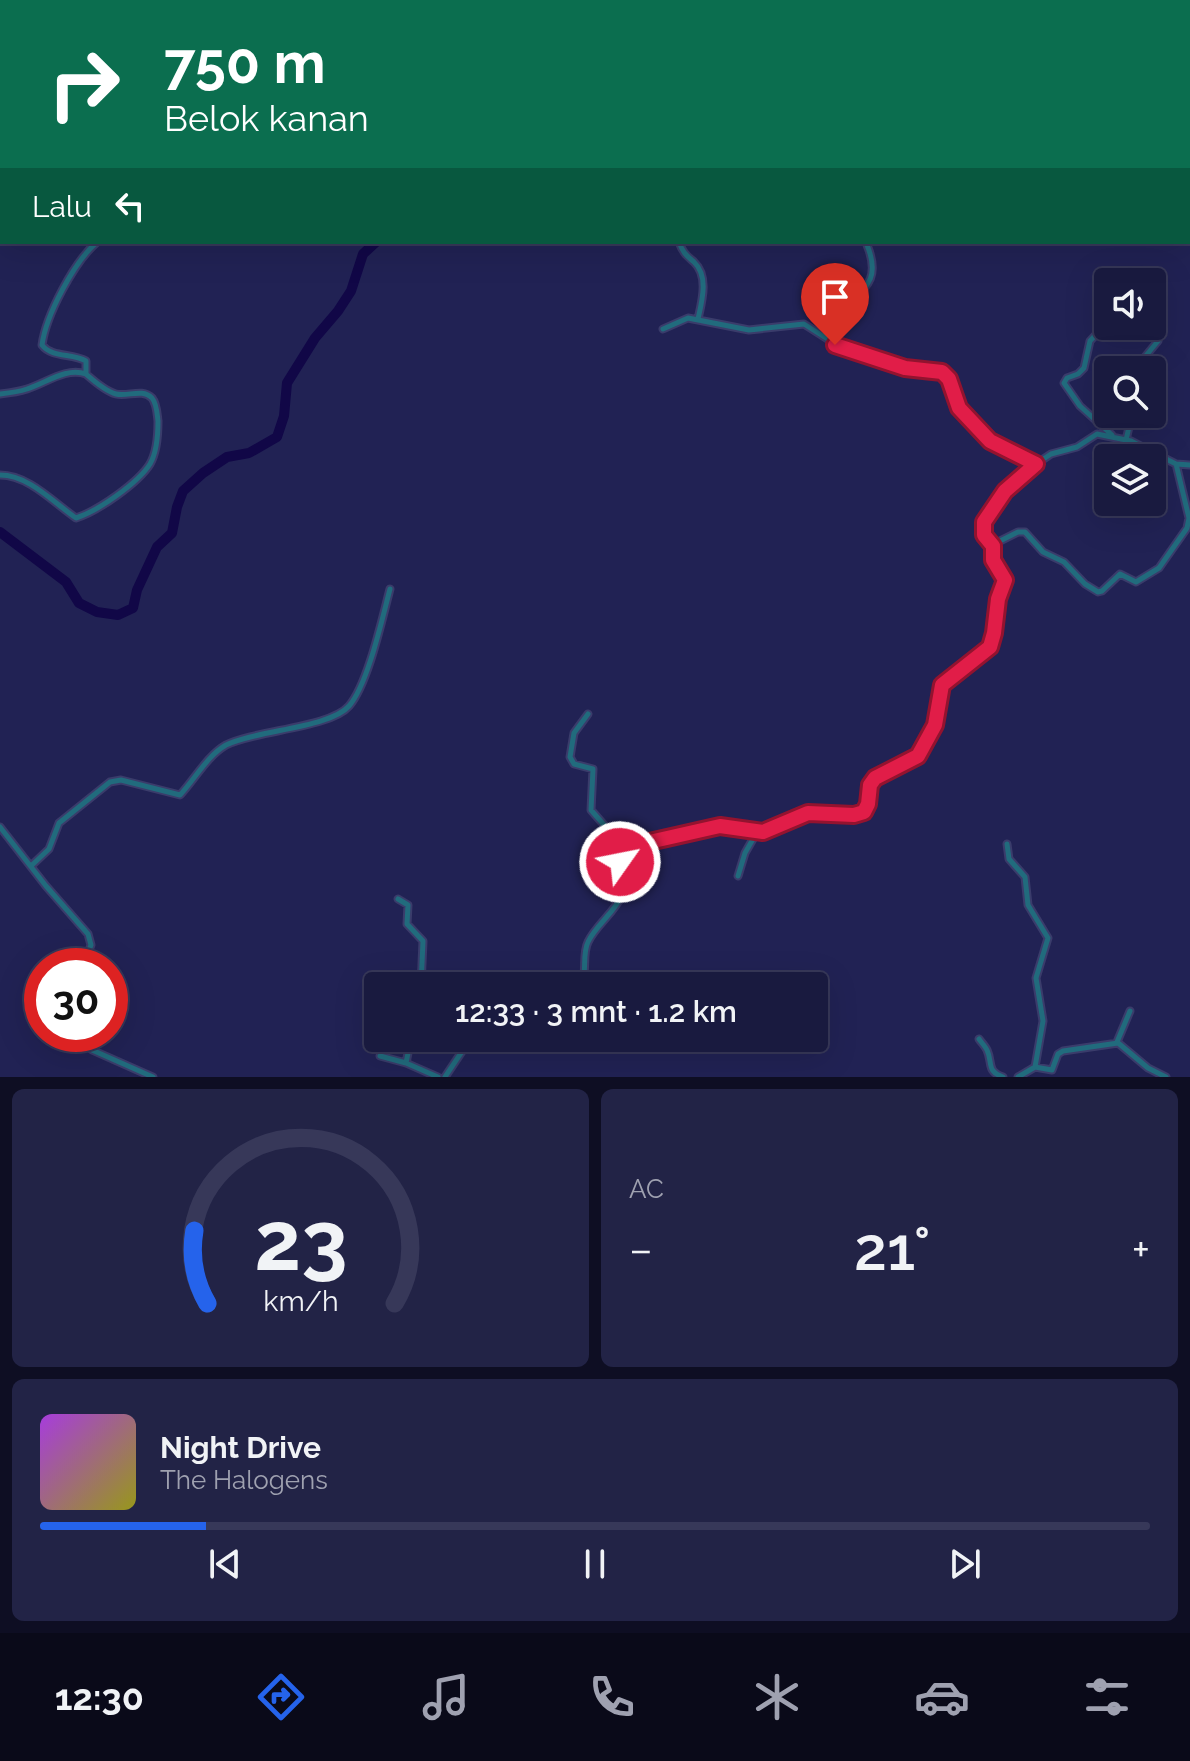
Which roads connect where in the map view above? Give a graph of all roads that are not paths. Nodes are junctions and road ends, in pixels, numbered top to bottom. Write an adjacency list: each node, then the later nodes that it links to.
1 (95, 244): 10 (street)
2 (680, 244): 4 (street)
3 (867, 245): 6 (street)
4 (698, 319): 5 (street); 6 (street)
5 (663, 329)
6 (825, 336): 15 (street)
7 (1094, 337): 13 (street)
8 (1158, 341): 9 (street)
9 (1146, 356)
10 (86, 374): 11 (street); 18 (street)
11 (0, 394)
12 (1129, 428): 14 (street)
13 (1114, 436): 14 (street); 15 (street)
14 (1126, 440): 16 (street)
15 (1036, 464): 19 (street)
16 (1176, 464): 17 (street); 19 (street)
17 (1190, 465)
18 (0, 475)
19 (992, 545): 23 (street)
20 (390, 589): 26 (street)
21 (588, 714): 25 (street)
22 (0, 827): 26 (street)
23 (757, 832): 25 (street); 27 (street)
24 (1007, 844): 40 (street)
25 (626, 850): 31 (street)
26 (31, 866): 29 (street)
27 (738, 876)
28 (398, 899): 30 (street)
29 (88, 948)
30 (422, 972)
31 (586, 972)
32 (1130, 1011): 34 (street)
33 (979, 1039): 44 (street)
34 (1118, 1043): 40 (street); 46 (street)
35 (97, 1052): 41 (street)
36 (408, 1052): 39 (street)
37 (462, 1052): 43 (street)
38 (380, 1056): 39 (street)
39 (406, 1063): 42 (street)
40 (1035, 1067): 45 (street)
41 (153, 1077)
42 (438, 1077)
43 (445, 1077)
44 (1003, 1077)
45 (1018, 1077)
46 (1166, 1077)

